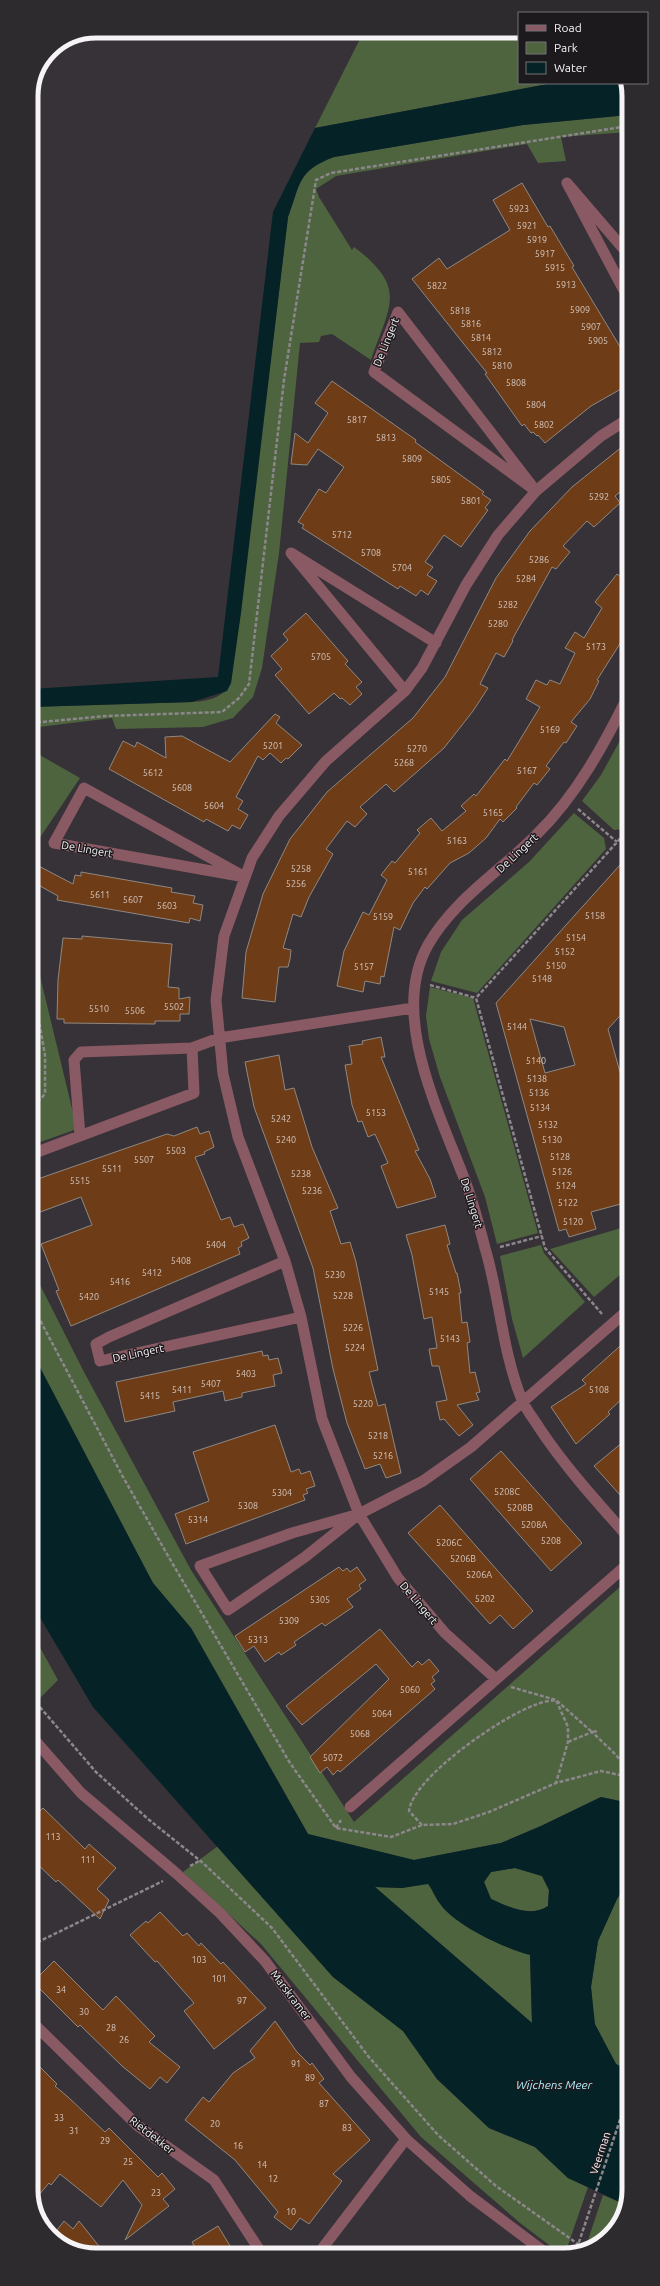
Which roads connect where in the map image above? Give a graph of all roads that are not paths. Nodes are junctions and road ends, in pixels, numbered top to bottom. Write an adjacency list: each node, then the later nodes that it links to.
1 (622, 247): 2 (street)
2 (622, 287)
3 (622, 423): 4 (street, De Lingert)
4 (536, 491): 4 (street, De Lingert); 5 (street, De Lingert)
5 (436, 643): 6 (street, De Lingert); 6 (street)
6 (405, 691): 8 (street, De Lingert)
7 (622, 708): 9 (street, De Lingert)
8 (245, 877): 8 (street, De Lingert); 10 (street, De Lingert)
9 (413, 1008): 10 (street); 17 (street, De Lingert)
10 (219, 1038): 11 (street); 14 (street, De Lingert)
11 (192, 1048): 12 (street); 12 (street)
12 (80, 1136): 13 (street)
13 (38, 1152)
14 (285, 1261): 16 (street, De Lingert); 16 (street, De Lingert)
15 (622, 1316): 17 (street)
16 (301, 1317): 18 (street, De Lingert)
17 (522, 1402): 18 (street); 19 (street, De Lingert)
18 (359, 1514): 18 (street); 21 (street, De Lingert)
19 (622, 1530)
20 (622, 1569): 21 (street)
21 (496, 1679): 23 (street)
22 (38, 1744): 25 (street, Marskramer)
23 (350, 1807)
24 (38, 2028): 26 (street, Rietdekker)
25 (406, 2139): 27 (street); 28 (street, Marskramer)
26 (258, 2248)
27 (323, 2248)
28 (540, 2248)

